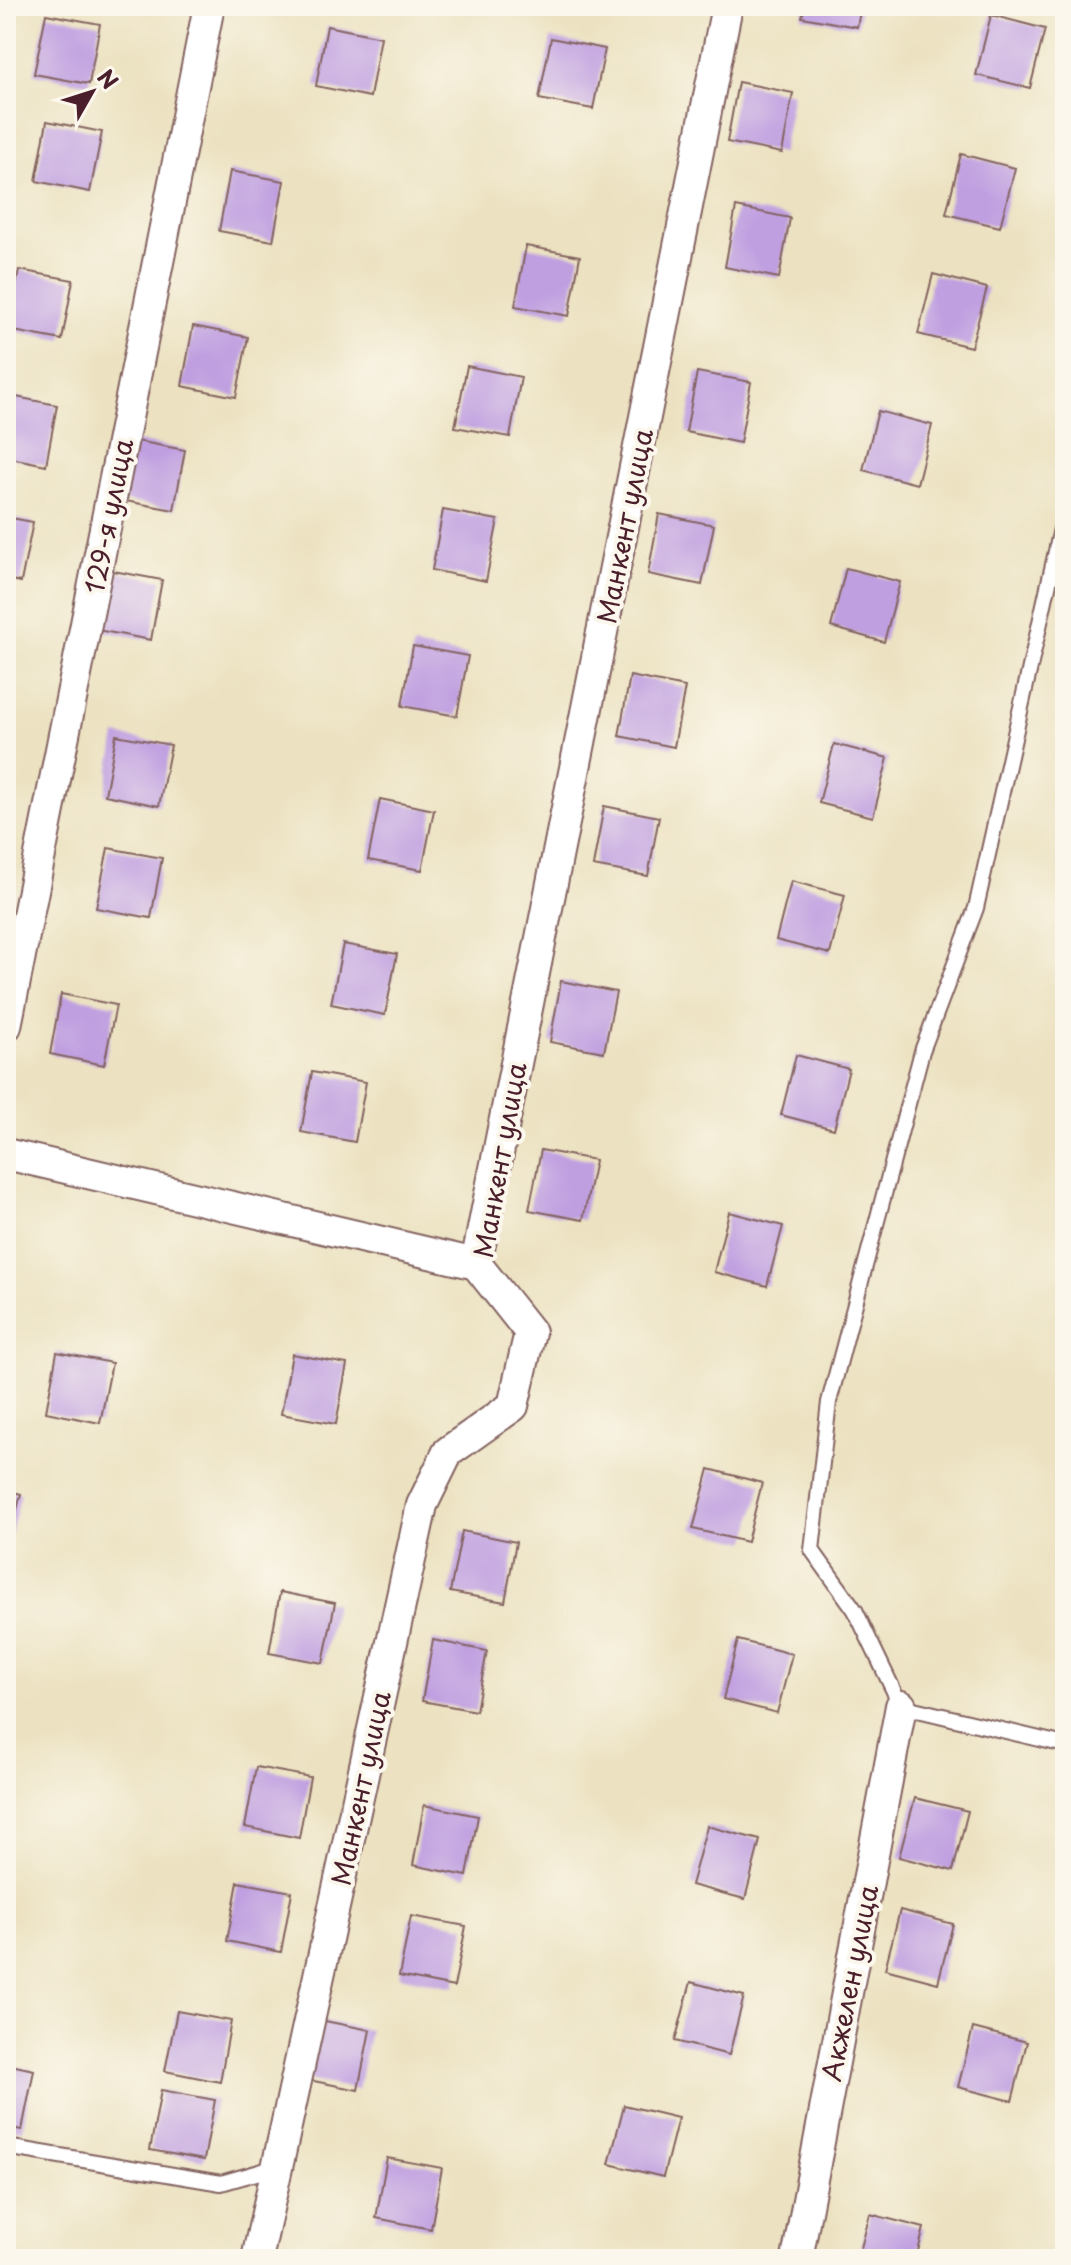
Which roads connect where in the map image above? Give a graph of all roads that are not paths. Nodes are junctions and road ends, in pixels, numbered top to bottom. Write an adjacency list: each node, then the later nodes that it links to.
1 (209, 6): 4 (street, 129-я улица)
2 (727, 6): 6 (street, Манкент улица)
3 (1065, 511): 7 (lane)
4 (6, 1026)
5 (6, 1154): 6 (street)
6 (476, 1264): 10 (street, Манкент улица)
7 (901, 1706): 8 (lane); 12 (street, Акжелен улица)
8 (1065, 1745)
9 (6, 2147): 10 (lane)
10 (278, 2167): 11 (street, Манкент улица)
11 (257, 2259)
12 (797, 2259)

